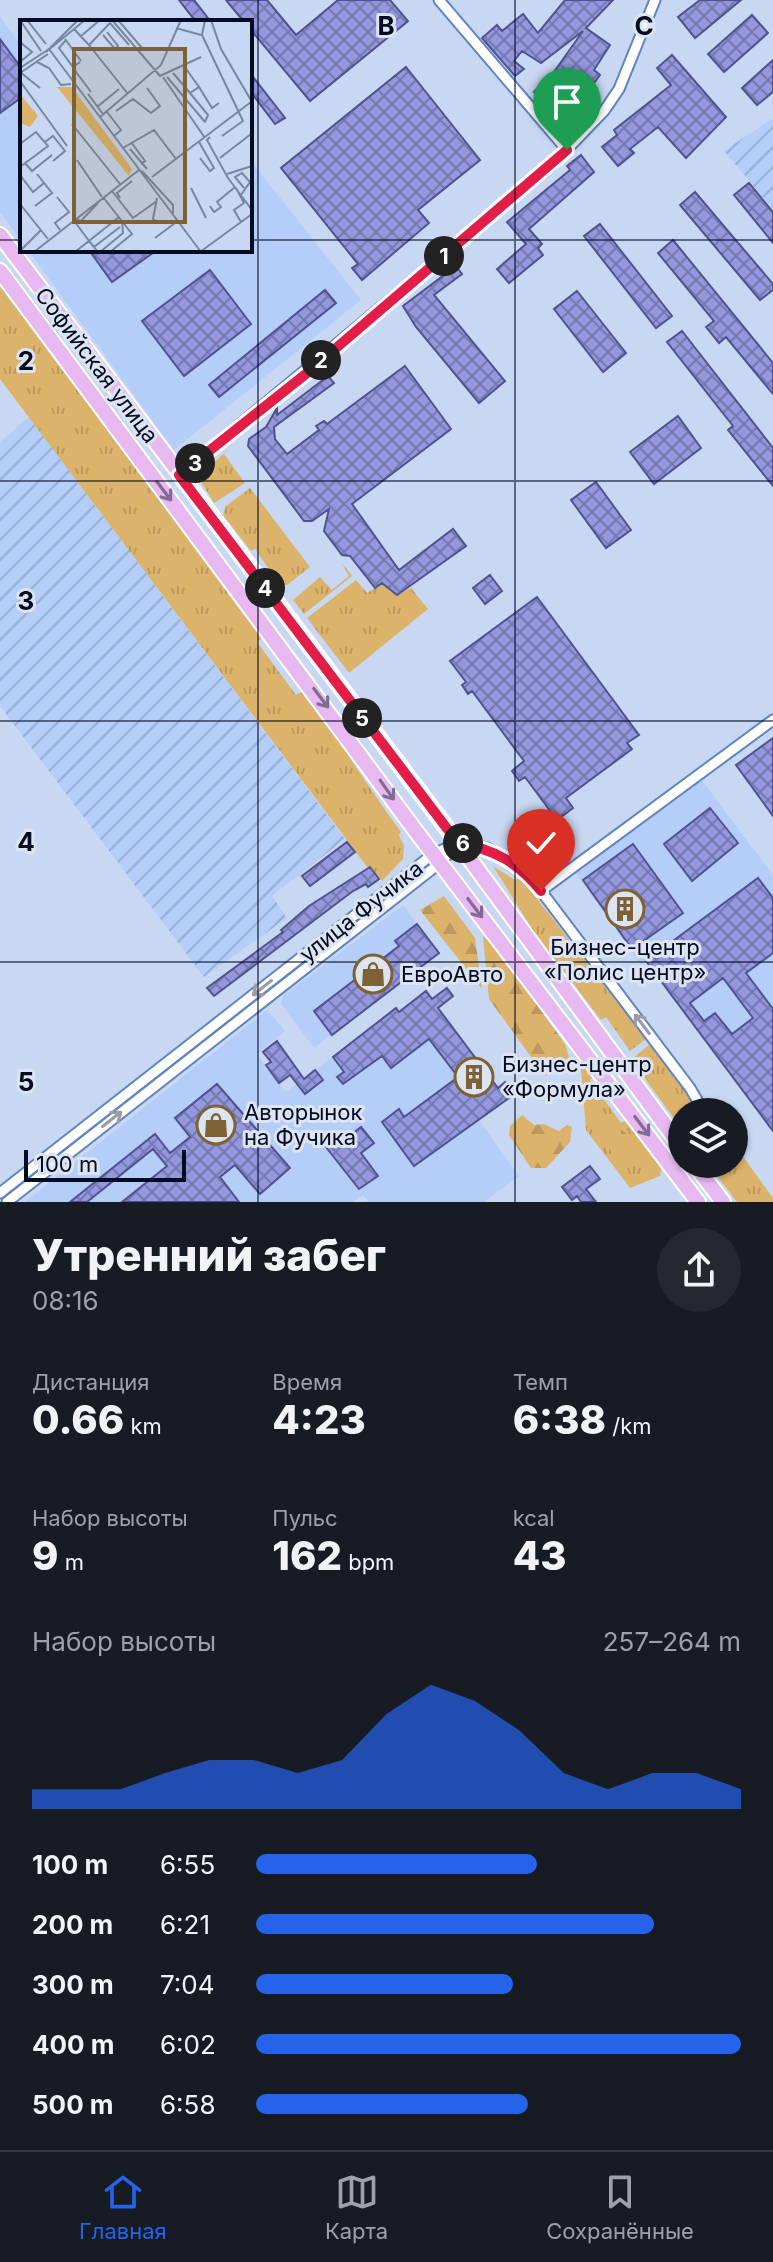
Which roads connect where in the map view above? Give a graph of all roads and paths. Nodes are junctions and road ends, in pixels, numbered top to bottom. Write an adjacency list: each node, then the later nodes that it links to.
1 (439, 0): 3 (street)
2 (655, 0): 3 (street)
3 (567, 150): 6 (street)
4 (0, 235): 6 (main road, Софийская улица)
5 (0, 271): 9 (main road, Софийская улица, one-way to 9)
6 (179, 475): 8 (main road, Софийская улица)
7 (773, 720): 10 (street)
8 (458, 843): 9 (street, улица Фучика); 10 (street); 12 (main road, Софийская улица)
9 (437, 858): 14 (street, улица Фучика, one-way to 14); 15 (street, улица Фучика, one-way to 9); 16 (main road, Софийская улица, one-way to 16)
10 (541, 891): 11 (street, one-way to 10)
11 (696, 1098)
12 (668, 1129)
13 (705, 1178): 17 (main road)
14 (0, 1193)
15 (7, 1202)
16 (698, 1202)
17 (723, 1202)

